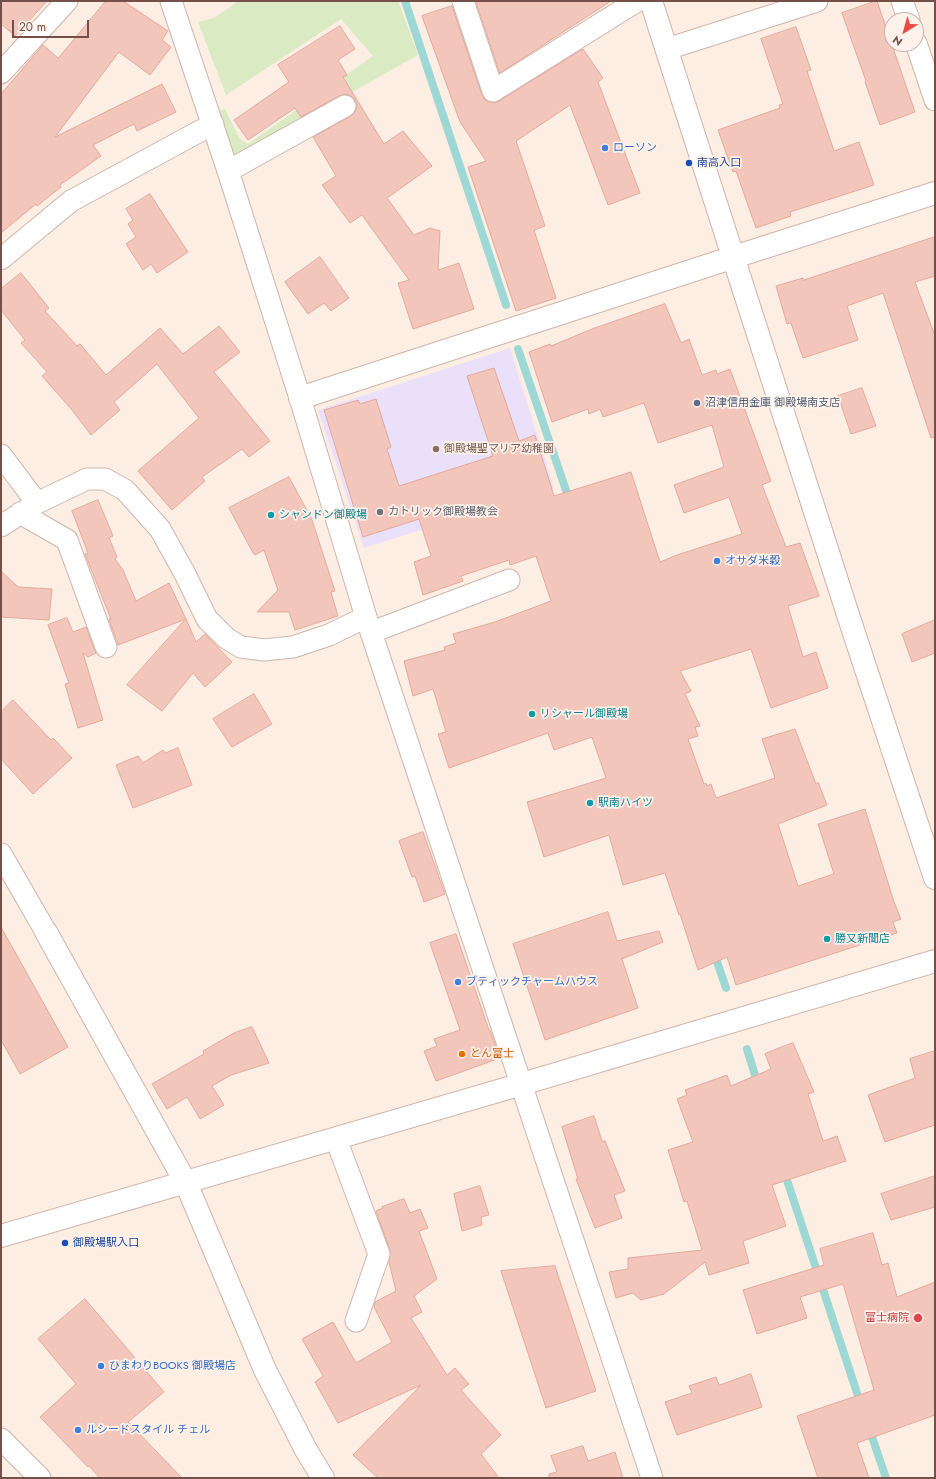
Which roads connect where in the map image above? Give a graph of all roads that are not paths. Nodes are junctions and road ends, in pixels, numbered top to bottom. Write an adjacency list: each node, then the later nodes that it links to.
1 (67, 1): 11 (street)
2 (171, 1): 14 (street)
3 (463, 1): 4 (street)
4 (637, 1)
5 (651, 1): 9 (street)
6 (817, 1): 9 (street)
7 (902, 1): 8 (street)
8 (905, 12)
9 (667, 49): 17 (street)
10 (919, 52): 12 (street)
11 (1, 73)
12 (935, 100)
13 (345, 106): 15 (street)
14 (213, 124): 15 (street); 18 (street)
15 (228, 171): 19 (street)
16 (935, 193): 17 (street)
17 (734, 257): 19 (street); 27 (street)
18 (1, 259)
19 (300, 398): 24 (street)
20 (1, 456): 21 (street)
21 (29, 508): 22 (street); 24 (street); 25 (street)
22 (1, 526)
23 (509, 580): 24 (street)
24 (369, 625): 30 (street)
25 (106, 647)
26 (1, 854): 28 (street)
27 (935, 878)
28 (46, 932): 32 (street)
29 (935, 961): 30 (street)
30 (522, 1084): 31 (street); 38 (street)
31 (336, 1139): 32 (street); 34 (street)
32 (186, 1183): 33 (street); 37 (street)
33 (1, 1236)
34 (356, 1321)
35 (1, 1439): 36 (street)
36 (40, 1478)
37 (323, 1478)
38 (652, 1478)

